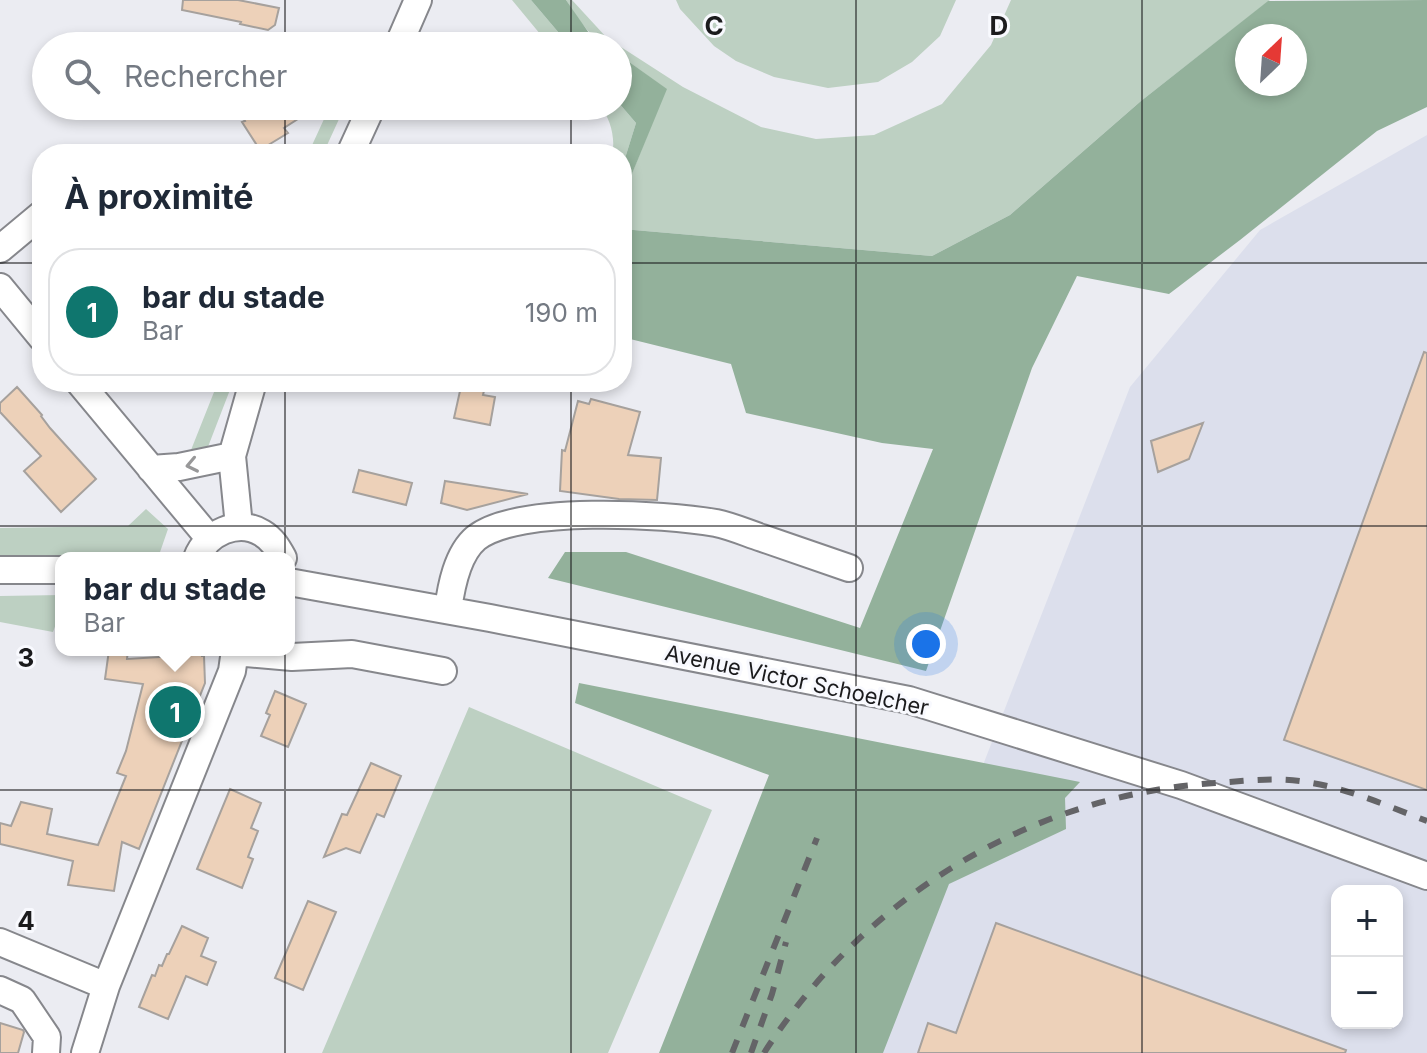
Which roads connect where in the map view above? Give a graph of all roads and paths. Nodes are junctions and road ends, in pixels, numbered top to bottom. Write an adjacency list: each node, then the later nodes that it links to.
1 (418, 0): 2 (street)
2 (404, 32)
3 (366, 120): 4 (street)
4 (355, 144)
5 (32, 222): 6 (street)
6 (0, 249)
7 (0, 287): 8 (street)
8 (32, 326)
9 (87, 392): 12 (street)
10 (250, 392): 11 (street)
11 (232, 456): 12 (street, one-way to 12); 13 (street)
12 (151, 469): 14 (street)
13 (239, 526): 14 (street); 15 (street)
14 (203, 548)
15 (280, 552)
16 (849, 568): 20 (street)
17 (0, 570): 18 (street)
18 (55, 570)
19 (295, 583): 20 (street, Avenue Victor Schoelcher)
20 (448, 610): 24 (street, Avenue Victor Schoelcher)
21 (234, 656): 26 (street)
22 (282, 656): 23 (street)
23 (443, 671)
24 (1427, 876)
25 (0, 942): 26 (street)
26 (106, 986): 29 (street)
27 (0, 990): 28 (street)
28 (46, 1053)
29 (85, 1053)

